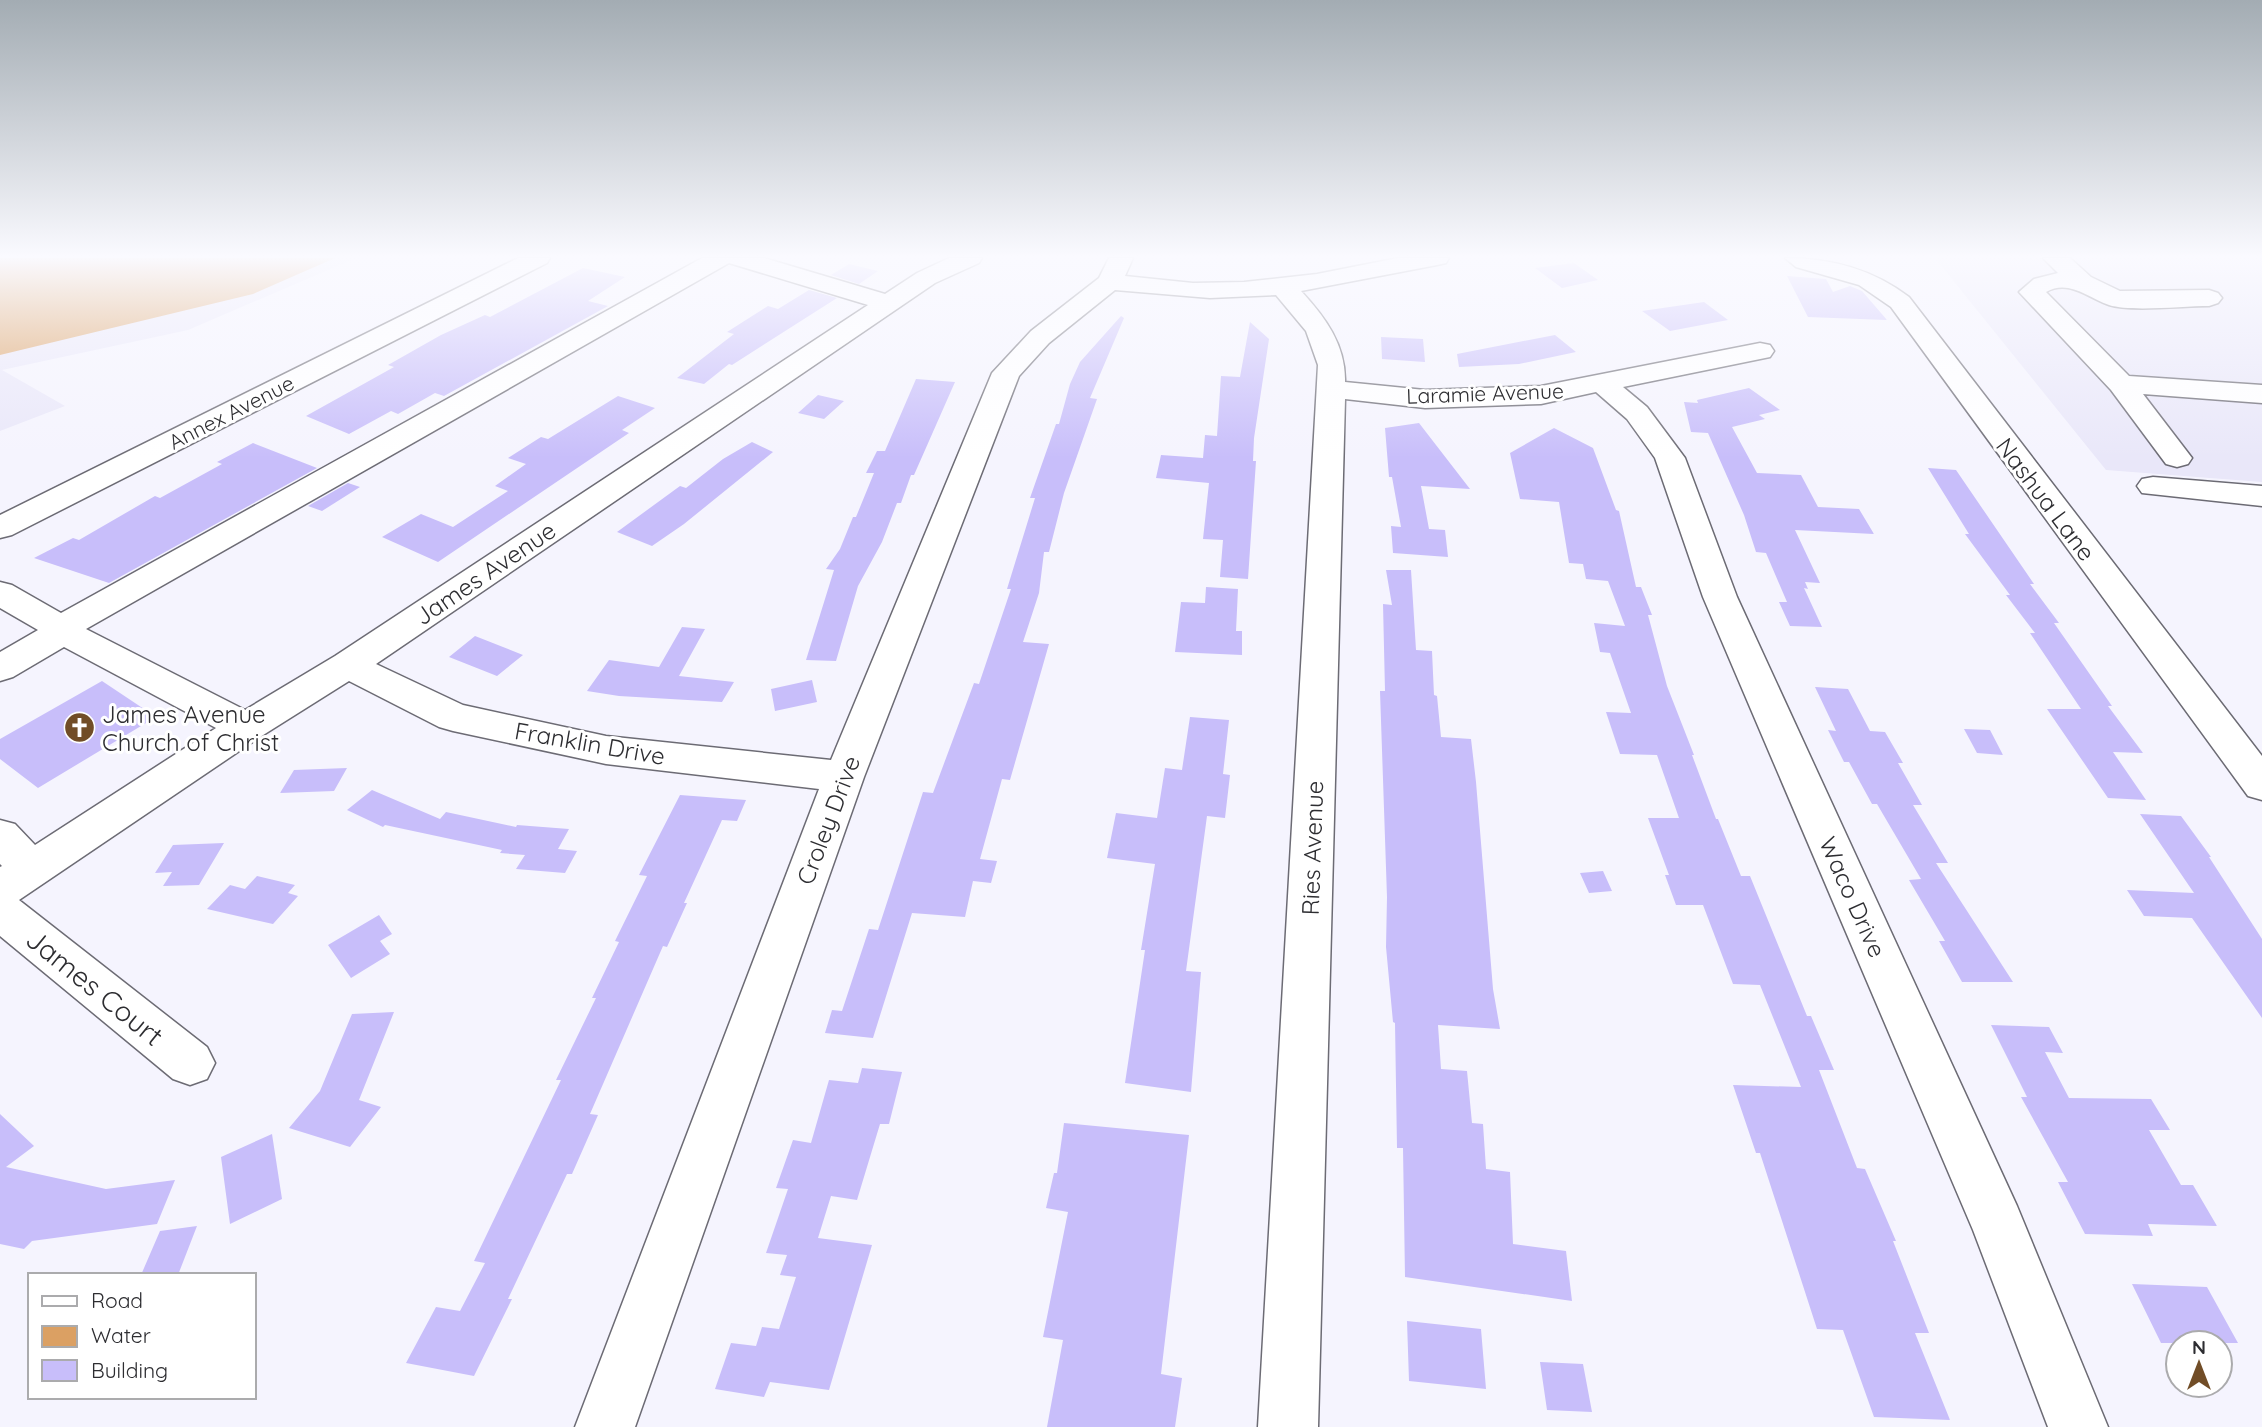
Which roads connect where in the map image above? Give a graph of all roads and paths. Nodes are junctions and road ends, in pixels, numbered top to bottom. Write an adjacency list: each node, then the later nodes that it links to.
1 (405, 325): 16 (street, Annex Avenue)
2 (602, 325): 18 (street)
3 (856, 325): 19 (street, James Avenue)
4 (1054, 325): 22 (street, Croley Drive)
5 (1317, 325): 11 (street, Ries Avenue)
6 (1917, 325): 23 (street, Nashua Lane)
7 (2062, 325): 10 (street)
8 (1760, 351): 9 (street, Laramie Avenue)
9 (1603, 384): 11 (street, Laramie Avenue); 30 (street, Waco Drive)
10 (2121, 384): 12 (street); 13 (street)
11 (1332, 389): 29 (street, Ries Avenue)
12 (2262, 394)
13 (2177, 458)
14 (2153, 486): 15 (street)
15 (2261, 497)
16 (0, 528)
17 (0, 593): 18 (street)
18 (62, 630): 20 (street); 21 (street)
19 (348, 665): 21 (street, James Avenue); 22 (street, Franklin Drive)
20 (0, 668)
21 (246, 727): 25 (street, James Avenue)
22 (844, 777): 28 (street, Croley Drive)
23 (2262, 785)
24 (0, 836): 25 (street)
25 (16, 879)
26 (0, 910): 27 (street, James Court)
27 (190, 1063)
28 (605, 1427)
29 (1288, 1427)
30 (2078, 1427)

